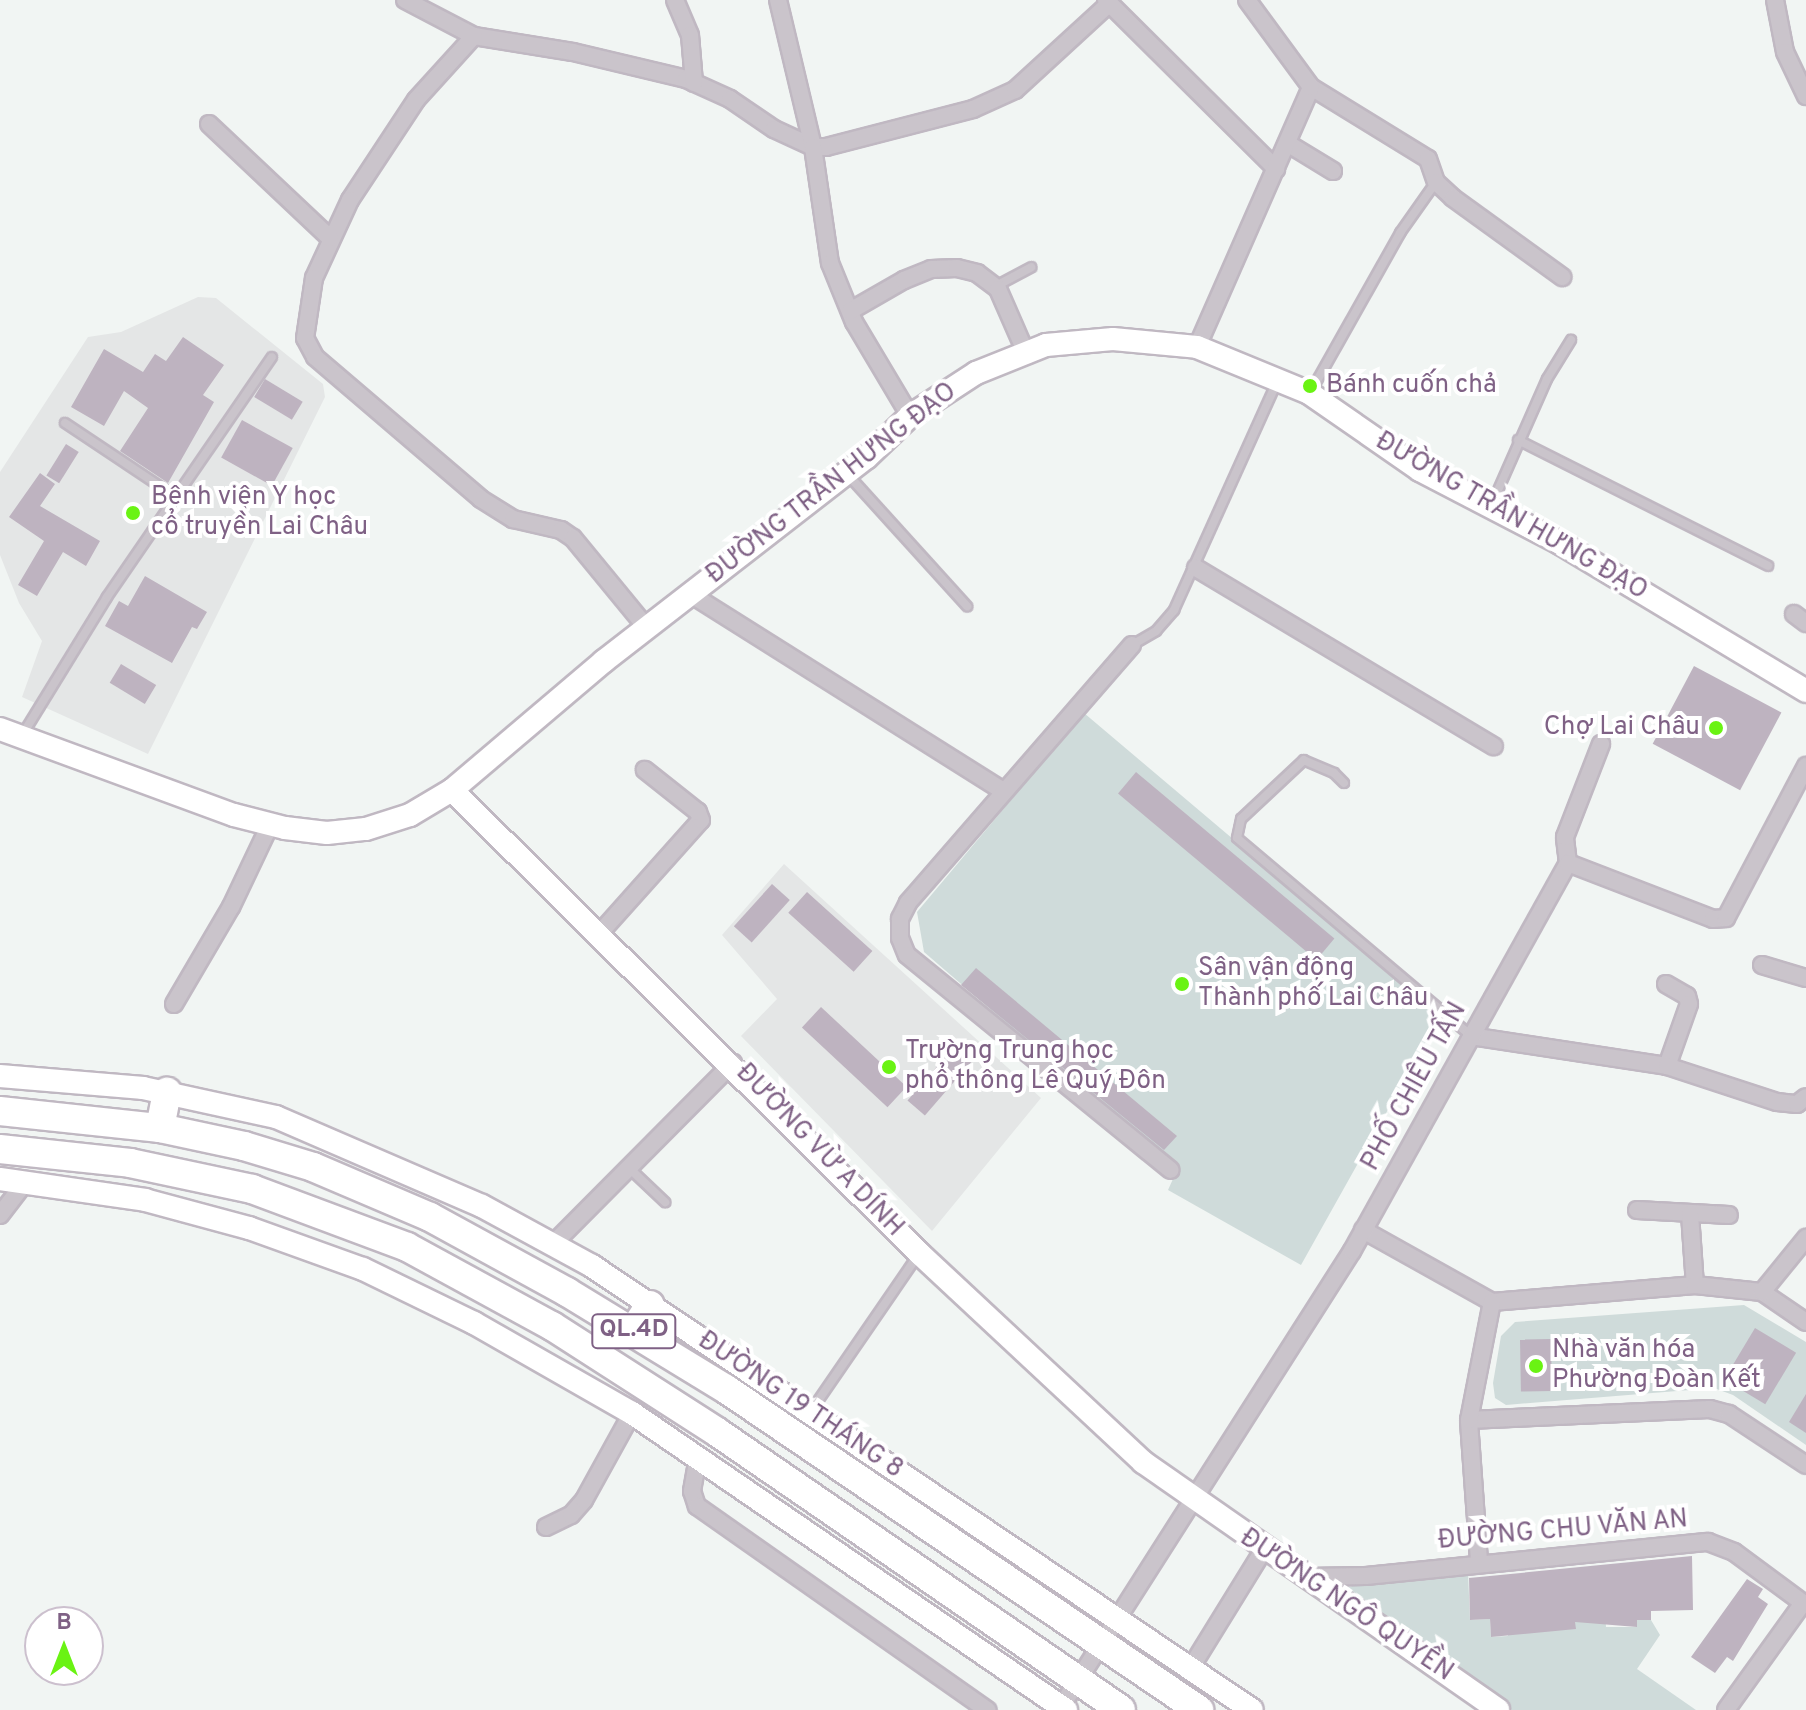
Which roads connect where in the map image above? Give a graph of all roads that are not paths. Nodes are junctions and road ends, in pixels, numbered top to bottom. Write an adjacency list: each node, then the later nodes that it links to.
1 (405, 0): 7 (street)
2 (675, 0): 8 (street)
3 (778, 0): 13 (street)
4 (1247, 0): 9 (street)
5 (1775, 0): 10 (street)
6 (1108, 2): 13 (street); 14 (street)
7 (474, 36): 8 (street); 17 (street)
8 (694, 83): 13 (street)
9 (1311, 87): 12 (street); 16 (street)
10 (1806, 96)
11 (209, 124): 17 (street)
12 (1287, 143): 14 (street); 15 (street)
13 (813, 147): 21 (street)
14 (1276, 169): 23 (street)
15 (1333, 171)
16 (1436, 182): 19 (street); 27 (lane)
17 (330, 238): 38 (street)
18 (1031, 267): 20 (lane)
19 (1562, 277)
20 (995, 287): 21 (street); 24 (street)
21 (850, 311): 28 (street)
22 (1571, 340): 30 (lane)
23 (1197, 347): 24 (street, ĐƯỜNG TRẦN HƯNG ĐẠO); 26 (street, ĐƯỜNG TRẦN HƯNG ĐẠO)
24 (1026, 353): 28 (street, ĐƯỜNG TRẦN HƯNG ĐẠO)
25 (272, 357): 32 (lane)
26 (1279, 378): 27 (street, ĐƯỜNG TRẦN HƯNG ĐẠO); 35 (lane)
27 (1309, 393): 33 (street, ĐƯỜNG TRẦN HƯNG ĐẠO)
28 (910, 416): 31 (street, ĐƯỜNG TRẦN HƯNG ĐẠO)
29 (65, 423): 32 (lane)
30 (1518, 440): 33 (lane); 34 (lane)
31 (846, 472): 36 (street, ĐƯỜNG TRẦN HƯNG ĐẠO); 37 (lane)
32 (176, 497): 41 (lane)
33 (1491, 507): 40 (street, ĐƯỜNG TRẦN HƯNG ĐẠO)
34 (1768, 566)
35 (1196, 568): 39 (lane); 43 (street)
36 (692, 595): 38 (street, ĐƯỜNG TRẦN HƯNG ĐẠO); 48 (street)
37 (967, 606)
38 (647, 628): 47 (street, ĐƯỜNG TRẦN HƯNG ĐẠO)
39 (1132, 645): 48 (street)
40 (1806, 691)
41 (10, 733): 49 (street, ĐƯỜNG TRẦN HƯNG ĐẠO)
42 (1601, 744): 50 (street)
43 (1494, 746)
44 (1806, 766): 50 (street)
45 (645, 770): 51 (street)
46 (1344, 783): 56 (lane)
47 (452, 790): 49 (street, ĐƯỜNG TRẦN HƯNG ĐẠO); 51 (street, ĐƯỜNG VỪ A DÍNH)
48 (1003, 791): 66 (street)
49 (270, 825): 55 (street)
50 (1568, 863): 56 (street, PHỐ CHIÊU TẤN)
51 (599, 934): 57 (street, ĐƯỜNG VỪ A DÍNH)
52 (1762, 965): 53 (street)
53 (1806, 978)
54 (1666, 984): 58 (street)
55 (174, 1004)
56 (1471, 1036): 58 (street); 74 (street, PHỐ CHIÊU TẤN)
57 (733, 1063): 65 (street); 77 (street, ĐƯỜNG VỪ A DÍNH)
58 (1667, 1066): 61 (street)
59 (0, 1076): 60 (street, ĐƯỜNG 19 THÁNG 8)
60 (167, 1092): 63 (highway); 76 (street, ĐƯỜNG 19 THÁNG 8)
61 (1806, 1097)
62 (0, 1111): 63 (highway, ĐƯỜNG 19 THÁNG 8 / QL.4D)
63 (160, 1128): 83 (highway, ĐƯỜNG 19 THÁNG 8 / QL.4D)
64 (0, 1149): 98 (highway, QL.4D)
65 (628, 1167): 69 (lane); 76 (street)
66 (1171, 1170)
67 (0, 1179): 68 (street)
68 (27, 1180): 72 (street); 85 (street)
69 (665, 1202)
70 (1637, 1210): 71 (street)
71 (1690, 1214): 73 (street); 78 (street)
72 (0, 1215)
73 (1729, 1215)
74 (1363, 1230): 80 (street); 89 (street, PHỐ CHIÊU TẤN)
75 (1806, 1238): 79 (street)
76 (554, 1243): 81 (street, ĐƯỜNG 19 THÁNG 8)
77 (920, 1254): 84 (lane); 89 (street, ĐƯỜNG VỪ A DÍNH)
78 (1695, 1285): 79 (street); 80 (street)
79 (1762, 1292): 82 (street)
80 (1492, 1302): 86 (street)
81 (650, 1305): 83 (highway); 84 (street, ĐƯỜNG 19 THÁNG 8)
82 (1806, 1322)
83 (633, 1331): 96 (highway, ĐƯỜNG 19 THÁNG 8 / QL.4D)
84 (811, 1412): 95 (street, ĐƯỜNG 19 THÁNG 8)
85 (632, 1413): 87 (street); 90 (street)
86 (1469, 1420): 88 (street); 92 (street)
87 (698, 1457): 100 (street); 101 (street)
88 (1806, 1465)
89 (1195, 1502): 91 (street, ĐƯỜNG NGÔ QUYỀN); 95 (street, PHỐ CHIÊU TẤN)
90 (546, 1527)
91 (1264, 1549): 93 (street, ĐƯỜNG NGÔ QUYỀN); 97 (street)
92 (1479, 1561): 93 (street, ĐƯỜNG CHU VĂN AN); 94 (street, ĐƯỜNG CHU VĂN AN)
93 (1305, 1577): 99 (street, ĐƯỜNG NGÔ QUYỀN)
94 (1805, 1604): 105 (street)
95 (1119, 1621): 96 (street, PHỐ CHIÊU TẤN); 97 (street, ĐƯỜNG 19 THÁNG 8)
96 (1103, 1645): 98 (street, PHỐ CHIÊU TẤN); 103 (highway, ĐƯỜNG 19 THÁNG 8 / QL.4D)
97 (1190, 1669): 104 (street, ĐƯỜNG 19 THÁNG 8)
98 (1079, 1682): 100 (street, PHỐ CHIÊU TẤN); 102 (highway, QL.4D)
99 (1488, 1707)
100 (1062, 1709)
101 (987, 1710)
102 (1121, 1710)
103 (1199, 1710)
104 (1252, 1710)
105 (1726, 1710)

